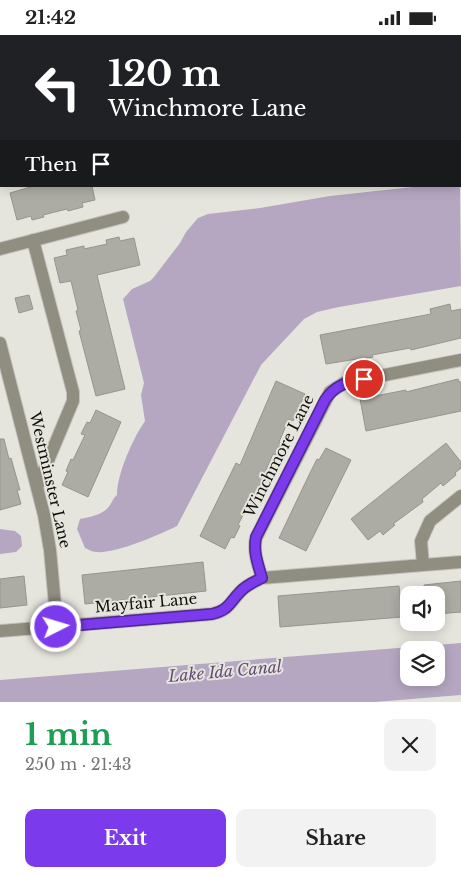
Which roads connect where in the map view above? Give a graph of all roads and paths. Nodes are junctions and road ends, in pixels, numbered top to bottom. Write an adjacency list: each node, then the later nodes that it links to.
1 (123, 217): 2 (street)
2 (34, 240): 3 (street); 6 (street)
3 (0, 249)
4 (0, 343): 6 (street, Westminster Lane)
5 (461, 361): 10 (street, Winchmore Lane)
6 (37, 487): 11 (street, Westminster Lane)
7 (461, 496): 9 (street)
8 (461, 561): 9 (street, Mayfair Lane)
9 (423, 565): 10 (street, Mayfair Lane)
10 (262, 578): 11 (street, Mayfair Lane)
11 (56, 627): 12 (street, Mayfair Lane)
12 (0, 631)

